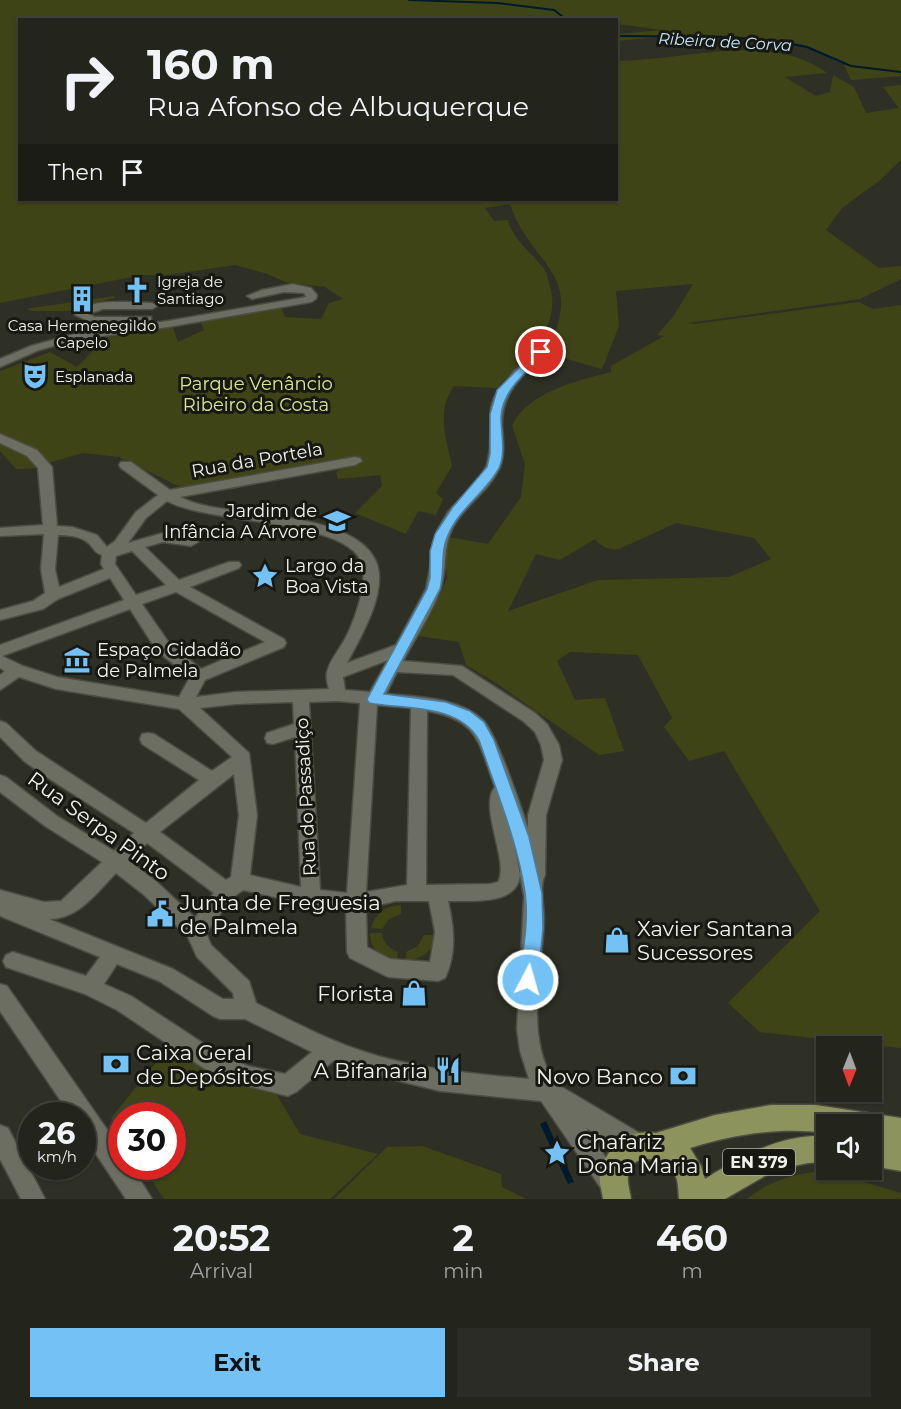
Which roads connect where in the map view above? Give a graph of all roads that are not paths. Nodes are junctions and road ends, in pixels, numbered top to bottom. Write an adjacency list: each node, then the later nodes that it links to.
1 (252, 296): 3 (street)
2 (152, 306): 3 (street)
3 (194, 319): 5 (street)
4 (541, 352): 21 (street)
5 (0, 363)
6 (0, 438): 10 (street)
7 (355, 460): 9 (street, Rua da Portela)
8 (126, 465): 9 (street)
9 (166, 495): 14 (street); 26 (street)
10 (51, 530): 11 (street); 14 (street); 18 (street)
11 (0, 532)
12 (191, 542): 13 (street)
13 (136, 547): 14 (street); 17 (street)
14 (109, 553): 16 (street)
15 (234, 565): 17 (street)
16 (113, 571): 18 (street); 19 (street)
17 (176, 585): 19 (street); 27 (street)
18 (53, 595): 20 (street)
19 (133, 603): 22 (street); 27 (street)
20 (0, 614)
21 (400, 649): 24 (street); 26 (street)
22 (0, 651)
23 (0, 661): 25 (street)
24 (392, 666): 31 (street); 47 (street)
25 (17, 670): 28 (street); 33 (street)
26 (334, 674): 29 (street)
27 (199, 676): 33 (street)
28 (0, 684)
29 (338, 695): 30 (street); 31 (street)
30 (301, 697): 33 (street); 35 (street, Rua do Passadiço)
31 (372, 698): 32 (street); 50 (street)
32 (419, 703): 39 (street); 45 (street)
33 (184, 704): 38 (street)
34 (0, 726): 42 (street)
35 (304, 727): 36 (street); 48 (street, Rua do Passadiço)
36 (273, 738)
37 (148, 739): 40 (street)
38 (241, 760): 40 (street); 44 (street)
39 (498, 774): 46 (street); 47 (street)
40 (211, 779): 42 (street)
41 (0, 783): 43 (street, Rua Serpa Pinto)
42 (146, 832): 43 (street); 44 (street)
43 (115, 861): 49 (street); 52 (street, Rua Serpa Pinto)
44 (233, 886): 48 (street); 52 (street)
45 (416, 892): 46 (street); 50 (street)
46 (437, 893): 50 (street)
47 (534, 893): 59 (street)
48 (312, 897): 50 (street)
49 (0, 898)
50 (356, 902)
51 (0, 906): 53 (street)
52 (196, 932): 57 (street, Rua Serpa Pinto)
53 (114, 953): 55 (street); 57 (street)
54 (13, 961): 55 (street)
55 (90, 987): 58 (street)
56 (0, 993): 70 (street)
57 (247, 1009): 58 (street)
58 (330, 1050): 59 (street)
59 (548, 1091): 64 (street); 68 (street)
60 (816, 1119): 64 (main road, EN 379)
61 (882, 1128): 62 (main road)
62 (901, 1131)
63 (0, 1136): 69 (street)
64 (649, 1145): 68 (main road, EN 379); 71 (main road)
65 (816, 1150): 72 (main road, EN 379)
66 (882, 1154): 67 (main road)
67 (901, 1157)
68 (615, 1192)
69 (33, 1199)
70 (140, 1199)
71 (693, 1199)
72 (700, 1199)

